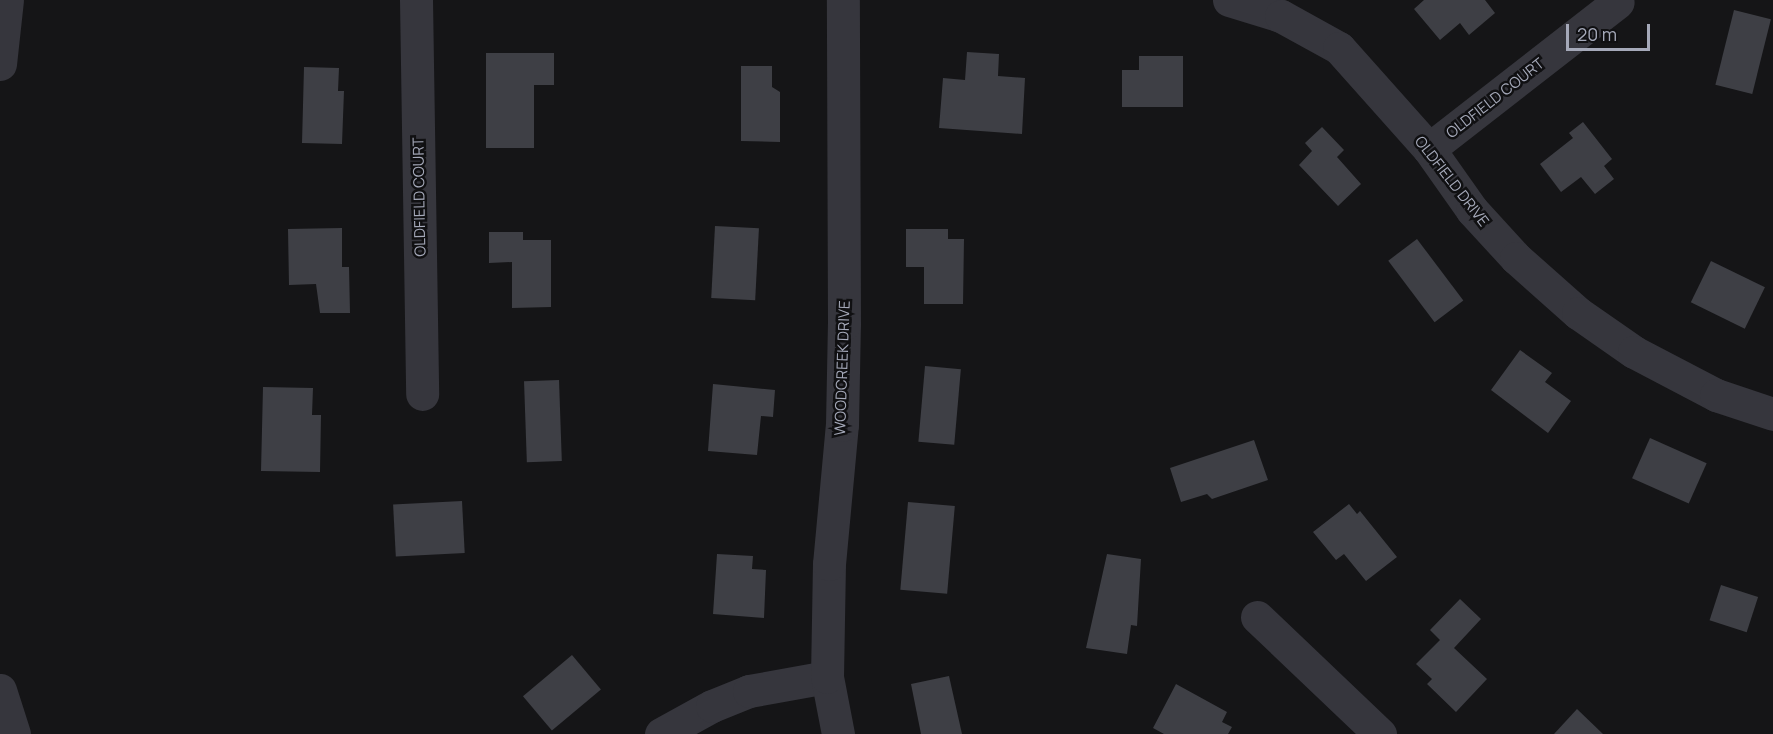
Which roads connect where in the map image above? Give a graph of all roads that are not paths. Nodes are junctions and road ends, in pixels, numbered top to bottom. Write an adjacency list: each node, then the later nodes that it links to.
1 (7, 0): 6 (street)
2 (416, 0): 8 (street, OLDFIELD COURT)
3 (843, 0): 11 (street, WOODCREEK DRIVE)
4 (1229, 0): 7 (street, OLDFIELD DRIVE)
5 (1618, 2): 7 (street, OLDFIELD COURT)
6 (0, 64)
7 (1429, 149): 9 (street, OLDFIELD DRIVE)
8 (422, 394)
9 (1773, 414)
10 (1257, 617): 16 (street)
11 (827, 676): 14 (street); 15 (street, WOODCREEK DRIVE)
12 (0, 690): 13 (street)
13 (14, 734)
14 (661, 734)
15 (838, 734)
16 (1380, 734)

